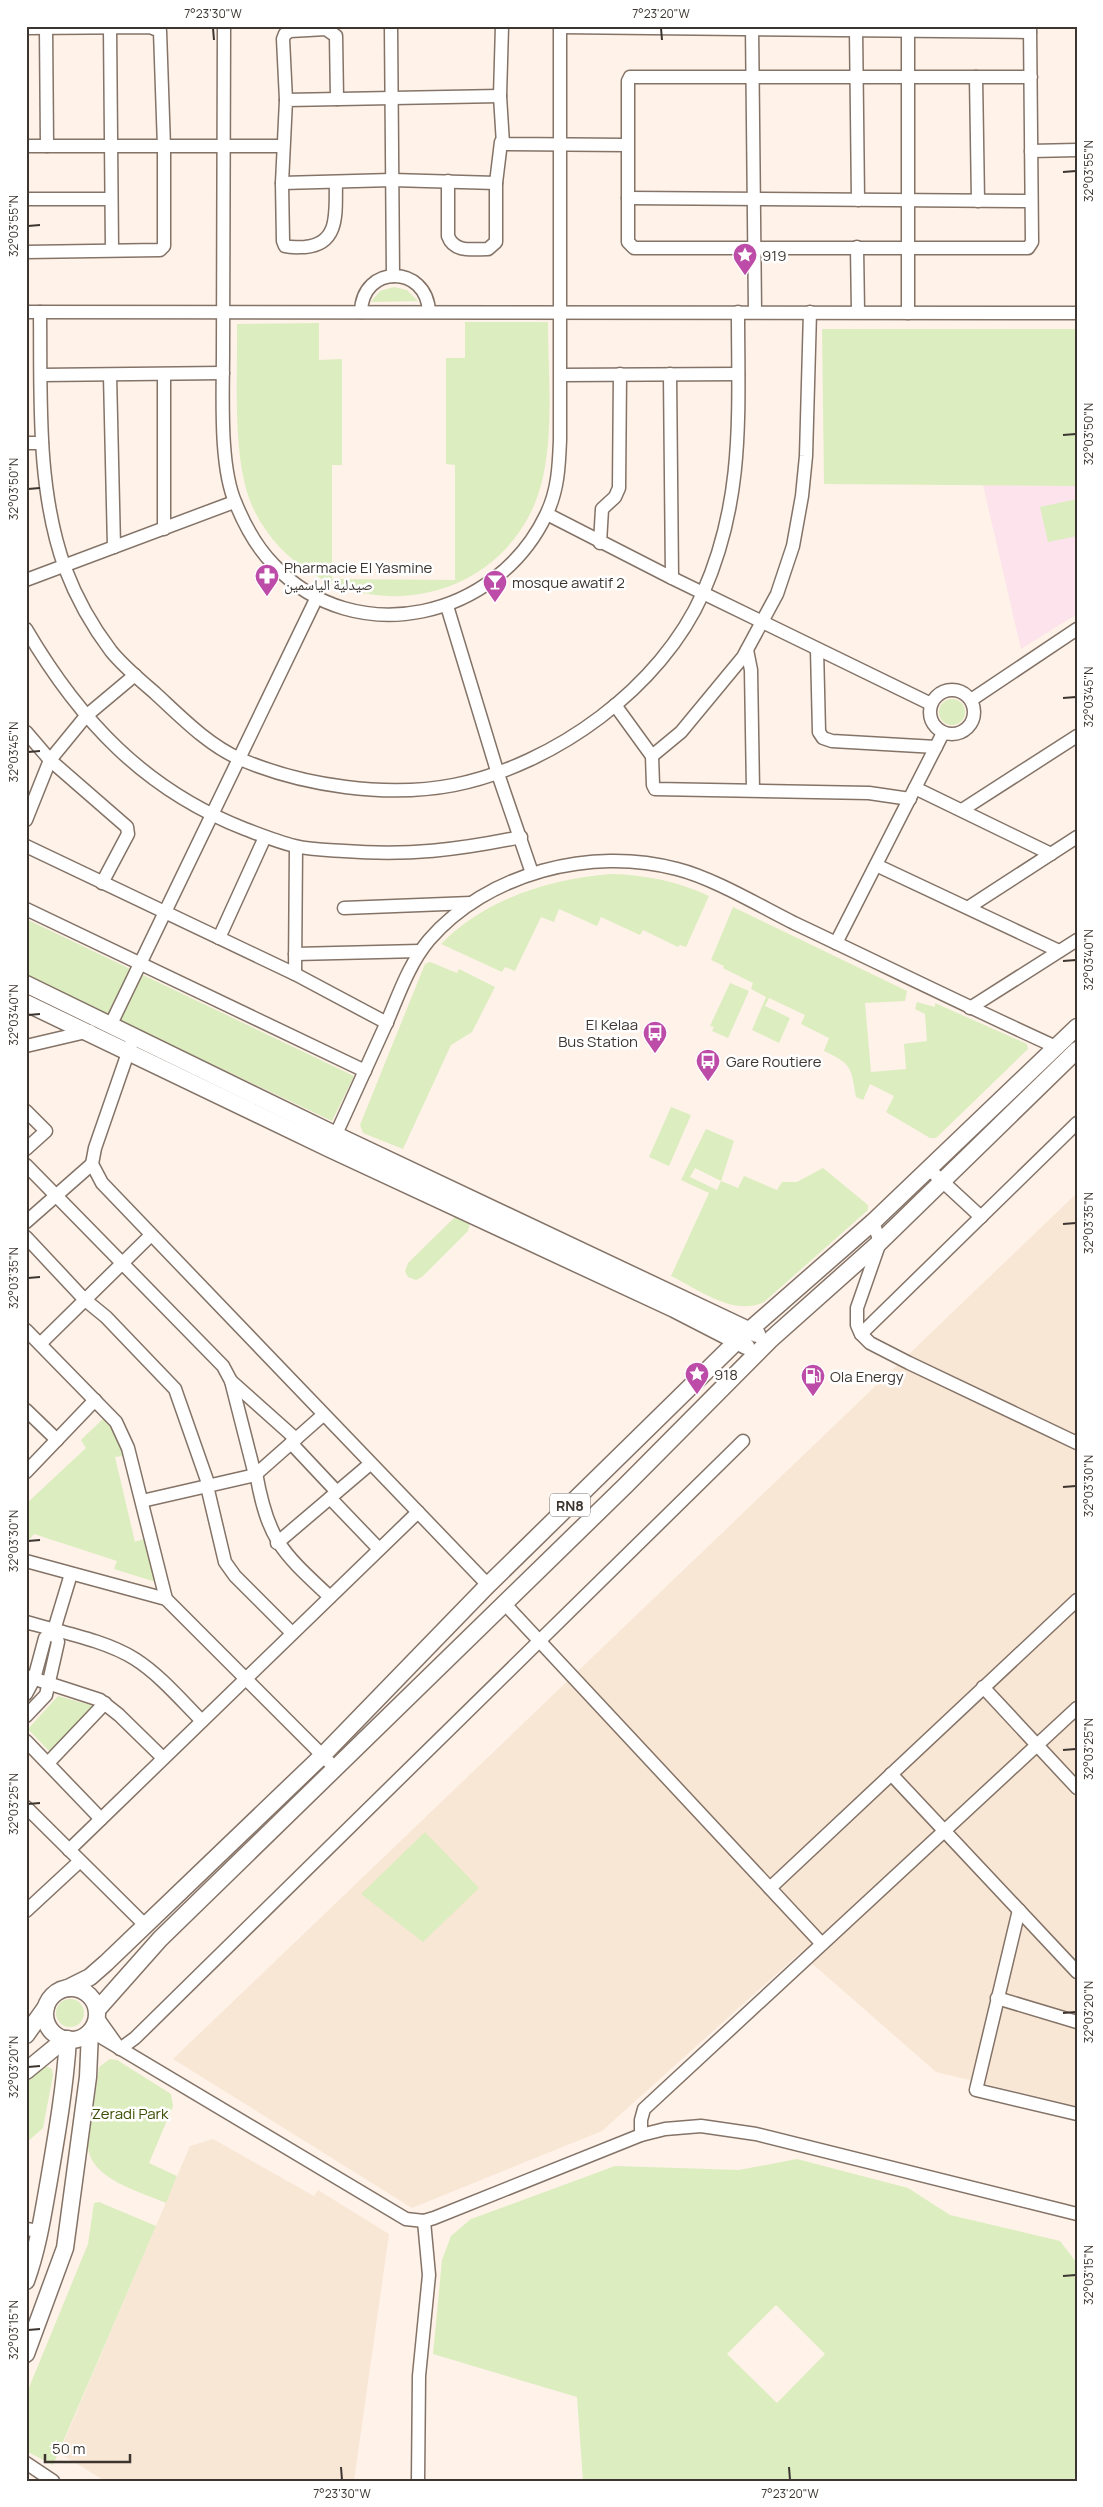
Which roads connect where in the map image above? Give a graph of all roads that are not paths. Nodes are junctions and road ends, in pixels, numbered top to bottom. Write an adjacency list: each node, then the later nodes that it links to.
1 (224, 26): 30 (street)
2 (391, 26): 19 (street)
3 (502, 26): 18 (street)
4 (88, 27): 5 (street); 9 (street)
5 (110, 27): 27 (street); 29 (street)
6 (560, 27): 7 (street); 23 (street)
7 (752, 27): 11 (street); 14 (street)
8 (26, 28): 9 (street)
9 (46, 28): 26 (street)
10 (908, 28): 11 (street); 12 (street); 13 (street)
11 (856, 29): 15 (street)
12 (1030, 29): 17 (street)
13 (908, 76): 15 (street); 16 (street); 43 (street)
14 (753, 77): 15 (street); 24 (street); 41 (street)
15 (858, 77): 42 (street)
16 (976, 77): 17 (street); 44 (street)
17 (1030, 77): 32 (street)
18 (500, 96): 19 (street); 22 (street)
19 (391, 97): 20 (street); 33 (street)
20 (337, 99): 21 (street); 21 (street)
21 (286, 100): 28 (street)
22 (501, 142): 23 (street); 37 (street)
23 (560, 145): 24 (street); 57 (street)
24 (627, 145): 39 (street)
25 (26, 146): 26 (street)
26 (47, 146): 27 (street)
27 (111, 146): 29 (street); 38 (street)
28 (283, 146): 30 (street); 35 (street)
29 (164, 147): 30 (street); 49 (street)
30 (224, 147): 54 (street)
31 (1077, 150): 32 (street)
32 (1031, 152): 45 (street)
33 (392, 180): 34 (street); 36 (street); 51 (street)
34 (448, 181): 37 (street); 37 (street)
35 (282, 183): 36 (street); 36 (street)
36 (336, 183)
37 (496, 183)
38 (111, 198): 40 (street); 49 (street)
39 (628, 198): 41 (street); 46 (street)
40 (26, 199)
41 (753, 199): 42 (street); 46 (street)
42 (858, 200): 43 (street)
43 (909, 201): 44 (street); 48 (street)
44 (978, 201): 45 (street)
45 (1031, 201): 48 (street)
46 (754, 247): 47 (street); 59 (street)
47 (857, 247): 48 (street); 61 (street)
48 (909, 247): 62 (street)
49 (112, 250): 50 (street)
50 (26, 252)
51 (393, 276): 55 (street); 56 (street)
52 (26, 312): 53 (street)
53 (40, 312): 54 (street); 68 (street)
54 (223, 312): 55 (street); 64 (street)
55 (361, 312): 56 (street)
56 (429, 312): 57 (street)
57 (560, 312): 58 (street); 70 (street)
58 (738, 312): 59 (street); 67 (street)
59 (755, 312): 60 (street)
60 (810, 312): 61 (street); 85 (street)
61 (858, 312): 62 (street)
62 (908, 313): 63 (street)
63 (1077, 313)
64 (223, 373): 71 (street); 74 (street)
65 (620, 374): 66 (street); 70 (street); 77 (street)
66 (670, 374): 67 (street); 80 (street)
67 (738, 374): 82 (street)
68 (41, 375): 69 (street); 73 (street)
69 (110, 375): 71 (street); 78 (street)
70 (561, 375): 75 (street)
71 (164, 376): 76 (street)
72 (26, 443): 73 (street)
73 (42, 443): 79 (street)
74 (234, 502): 76 (street); 83 (street)
75 (547, 514): 77 (street); 84 (street)
76 (164, 529): 78 (street)
77 (600, 543): 80 (street)
78 (114, 547): 79 (street)
79 (65, 566): 81 (street); 90 (street)
80 (672, 578): 82 (street)
81 (26, 580)
82 (703, 594): 85 (street); 93 (street)
83 (317, 597): 84 (street); 100 (street)
84 (447, 606): 102 (street)
85 (762, 621): 88 (street); 89 (street)
86 (26, 629): 94 (street)
87 (1077, 629): 91 (street)
88 (817, 649): 92 (street); 98 (street)
89 (747, 650): 99 (street); 103 (street)
90 (135, 675): 94 (street); 100 (street)
91 (971, 700): 92 (street); 96 (street)
92 (932, 704): 96 (street)
93 (615, 705): 99 (street); 102 (street)
94 (86, 716): 101 (street); 107 (street)
95 (26, 732): 101 (street)
96 (943, 733): 98 (street)
97 (1077, 736): 106 (street)
98 (936, 747): 104 (street)
99 (652, 756): 103 (street)
100 (237, 758): 102 (street); 107 (street)
101 (50, 760): 105 (street); 117 (street)
102 (498, 774): 110 (street)
103 (753, 790): 104 (street)
104 (912, 794): 106 (street); 115 (street)
105 (31, 797): 108 (street)
106 (962, 810): 114 (street)
107 (210, 815): 109 (street); 122 (street)
108 (26, 820)
109 (265, 837): 113 (street); 123 (street)
110 (521, 837): 113 (street); 116 (street)
111 (1077, 837): 114 (street)
112 (26, 846): 117 (street)
113 (296, 846): 128 (street)
114 (1051, 854): 119 (street)
115 (876, 865): 119 (street); 125 (street)
116 (532, 873): 118 (street); 125 (street)
117 (102, 883): 122 (street)
118 (471, 903): 120 (street); 126 (street)
119 (968, 907): 127 (street)
120 (344, 908)
121 (26, 909): 129 (street)
122 (164, 913): 123 (street); 129 (street)
123 (219, 938): 130 (street)
124 (1077, 940): 127 (street)
125 (836, 943): 133 (street)
126 (420, 951): 128 (street); 134 (street)
127 (1059, 951): 133 (street)
128 (295, 954): 130 (street)
129 (139, 964): 135 (street); 141 (street)
130 (295, 974): 134 (street)
131 (26, 984): 135 (main road)
132 (26, 1003): 135 (main road)
133 (970, 1008): 139 (street)
134 (387, 1023): 141 (street)
135 (99, 1025): 137 (main road); 137 (main road); 138 (street)
136 (1077, 1027): 139 (main road, RN8)
137 (131, 1044): 144 (main road); 146 (street)
138 (26, 1046)
139 (1056, 1047): 148 (main road, RN8)
140 (1077, 1050): 149 (main road, RN8)
141 (365, 1070): 144 (street)
142 (26, 1111): 145 (street)
143 (1077, 1123): 151 (street)
144 (333, 1142): 161 (main road)
145 (26, 1149)
146 (92, 1164): 150 (street); 154 (street)
147 (26, 1165): 150 (street)
148 (929, 1169): 149 (street); 153 (main road, RN8)
149 (941, 1181): 151 (street); 156 (main road, RN8)
150 (55, 1195): 152 (street); 157 (street)
151 (981, 1217): 160 (street)
152 (26, 1222)
153 (874, 1222): 156 (street); 161 (main road, RN8)
154 (150, 1236): 157 (street); 168 (street)
155 (26, 1237): 158 (street)
156 (880, 1242): 160 (street); 162 (main road, RN8)
157 (124, 1263): 158 (street); 165 (street)
158 (84, 1299): 163 (street); 176 (street)
159 (26, 1330): 163 (street)
160 (861, 1334): 172 (street)
161 (743, 1336): 162 (main road); 164 (main road); 184 (main road, RN8)
162 (770, 1340): 164 (main road, RN8)
163 (40, 1344): 166 (street)
164 (757, 1353): 188 (main road, RN8)
165 (231, 1382): 170 (street); 175 (street)
166 (96, 1400): 169 (street); 178 (street)
167 (26, 1410): 169 (street)
168 (323, 1415): 170 (street); 173 (street)
169 (57, 1440): 174 (street)
170 (294, 1441): 175 (street); 177 (street)
171 (742, 1441): 192 (street)
172 (1077, 1443)
173 (370, 1464): 177 (street); 179 (street)
174 (26, 1472)
175 (256, 1474): 176 (street); 180 (street)
176 (208, 1486): 178 (street); 191 (street)
177 (334, 1495): 180 (street); 181 (street)
178 (142, 1500): 186 (street)
179 (418, 1512): 181 (street); 184 (street)
180 (277, 1543): 185 (street)
181 (379, 1550): 185 (street)
182 (26, 1561): 183 (street)
183 (71, 1574): 186 (street); 190 (street)
184 (488, 1585): 204 (main road, RN8)
185 (330, 1596): 191 (street)
186 (166, 1598): 194 (street)
187 (1077, 1600): 196 (street)
188 (504, 1603): 192 (street); 207 (main road, RN8)
189 (26, 1622): 190 (street)
190 (54, 1630): 193 (street); 195 (street); 201 (street)
191 (292, 1633): 194 (street)
192 (540, 1641): 215 (street); 230 (street)
193 (30, 1678): 195 (street); 197 (street)
194 (246, 1678): 201 (street); 204 (street)
195 (48, 1682): 198 (street); 200 (street)
196 (983, 1688): 203 (street); 208 (street)
197 (26, 1694)
198 (105, 1703): 205 (street); 206 (street)
199 (1077, 1708): 203 (street)
200 (26, 1716)
201 (202, 1721): 205 (street)
202 (26, 1741): 206 (street)
203 (1036, 1746): 209 (street); 212 (street)
204 (323, 1755): 207 (street); 218 (main road, RN8)
205 (163, 1758): 211 (street)
206 (48, 1763): 211 (street)
207 (335, 1768): 222 (main road, RN8)
208 (891, 1774): 212 (street); 215 (street)
209 (1077, 1788)
210 (26, 1807): 213 (street)
211 (101, 1819): 213 (street)
212 (944, 1831): 216 (street); 219 (street)
213 (69, 1850): 214 (street)
214 (80, 1860): 217 (street); 218 (street)
215 (770, 1888): 219 (street)
216 (1019, 1910): 221 (street); 224 (street)
217 (26, 1911)
218 (145, 1925): 220 (main road, RN8)
219 (822, 1944): 235 (street)
220 (106, 1963): 222 (main road); 223 (main road, RN8)
221 (1077, 1972)
222 (121, 1980): 227 (main road, RN8)
223 (68, 1988): 225 (main road, RN8); 227 (main road)
224 (997, 1998): 226 (street); 234 (street)
225 (46, 2007): 228 (main road, RN8); 229 (main road)
226 (1077, 2022)
227 (94, 2023): 229 (main road); 230 (street); 233 (main road)
228 (26, 2035)
229 (66, 2039): 231 (main road); 232 (main road)
230 (120, 2049): 239 (street)
231 (29, 2063)
232 (66, 2076): 233 (main road); 236 (main road)
233 (88, 2077): 237 (main road)
234 (1077, 2114)
235 (641, 2135): 238 (street); 239 (street)
236 (54, 2150): 237 (main road); 240 (main road)
237 (77, 2154): 242 (main road)
238 (1077, 2214)
239 (424, 2221): 245 (street)
240 (33, 2230): 241 (main road)
241 (26, 2281)
242 (26, 2354)
243 (32, 2471): 244 (street)
244 (53, 2481)
245 (418, 2481)

